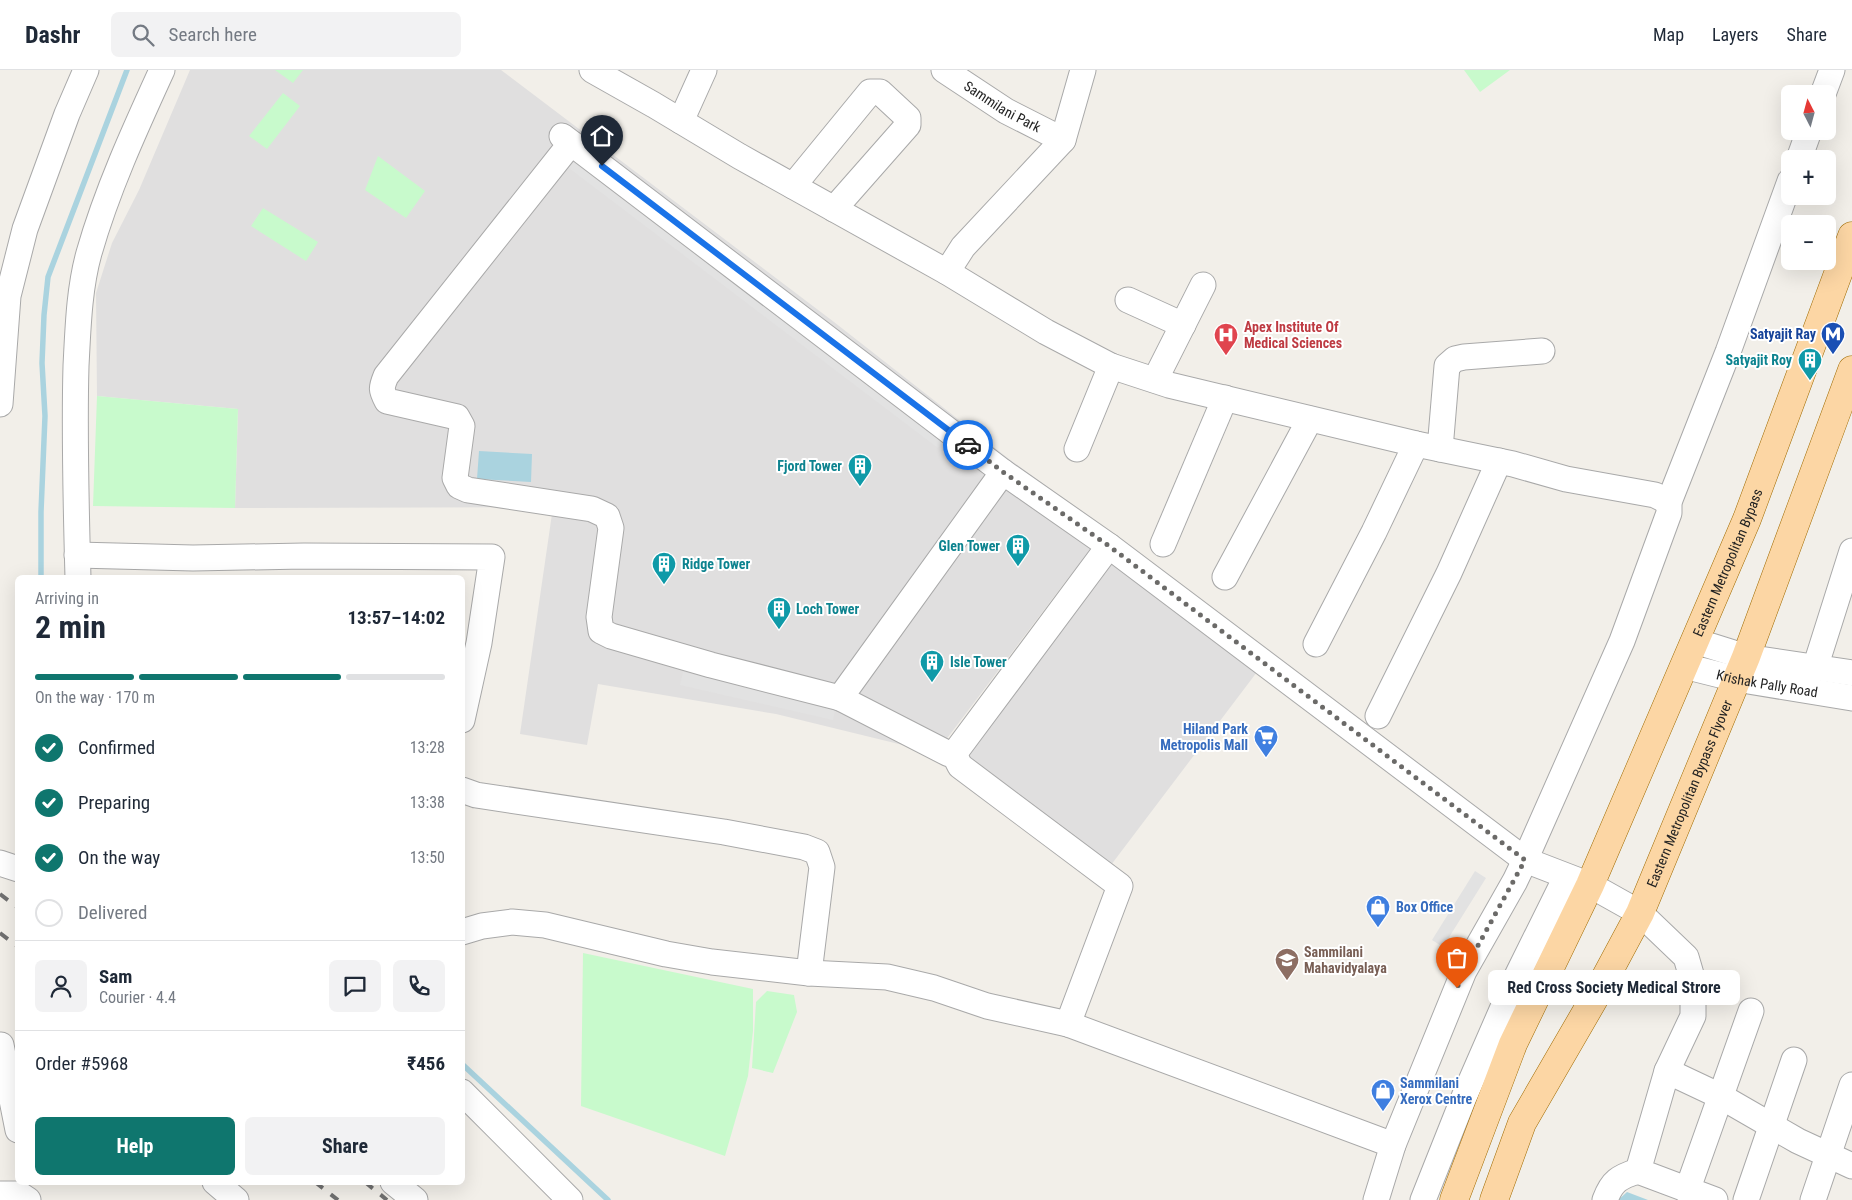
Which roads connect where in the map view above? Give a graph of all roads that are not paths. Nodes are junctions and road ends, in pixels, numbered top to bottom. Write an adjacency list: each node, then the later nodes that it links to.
1 (86, 70): 24 (street)
2 (162, 70): 35 (street)
3 (592, 70): 9 (street)
4 (704, 70): 9 (street)
5 (944, 70): 10 (street, Sammilani Park)
6 (1083, 70): 10 (street)
7 (1832, 70): 8 (street)
8 (1826, 85)
9 (681, 121): 11 (street)
10 (1063, 140): 15 (street)
11 (793, 186): 13 (street); 13 (street)
12 (1781, 205): 31 (street)
13 (834, 209): 15 (street)
14 (1852, 236): 38 (main road, Eastern Metropolitan Bypass)
15 (947, 272): 20 (street)
16 (1203, 285): 18 (street)
17 (1128, 300): 18 (street)
18 (1183, 325): 22 (street)
19 (1542, 351): 28 (street)
20 (1112, 366): 22 (street); 27 (street)
21 (1852, 370): 41 (main road, Eastern Metropolitan Bypass Flyover)
22 (1155, 380): 23 (street)
23 (1225, 398): 25 (street); 32 (street)
24 (0, 403)
25 (1310, 419): 26 (street); 37 (street)
26 (1416, 444): 28 (street); 39 (street)
27 (1077, 449)
28 (1440, 449): 29 (street)
29 (1499, 461): 31 (street); 47 (street)
30 (1003, 472): 33 (street); 44 (street); 44 (street)
31 (1669, 502): 50 (street)
32 (1163, 544)
33 (1109, 546): 48 (street); 50 (street)
34 (1852, 551): 42 (street)
35 (78, 566): 36 (street)
36 (397, 568): 46 (street)
37 (1225, 577)
38 (1694, 641): 40 (main road, Eastern Metropolitan Bypass); 41 (street, Krishak Pally Road)
39 (1316, 644)
40 (1684, 666): 41 (street, Krishak Pally Road); 53 (main road, Eastern Metropolitan Bypass)
41 (1741, 668): 42 (street, Krishak Pally Road); 45 (street, Krishak Pally Road); 54 (main road, Eastern Metropolitan Bypass Flyover)
42 (1815, 668): 43 (street, Krishak Pally Road)
43 (1852, 673)
44 (840, 698): 48 (street)
45 (1852, 698)
46 (465, 707)
47 (1378, 716)
48 (954, 754): 58 (street)
49 (465, 791): 56 (street)
50 (1525, 860): 53 (street); 68 (street)
51 (0, 863): 52 (street)
52 (15, 868)
53 (1578, 881): 54 (street); 81 (street); 82 (main road)
54 (1640, 913): 62 (street); 83 (main road, Eastern Metropolitan Bypass Flyover)
55 (465, 931): 56 (street)
56 (809, 973): 58 (street)
57 (1751, 1011): 65 (street)
58 (1068, 1024): 68 (street)
59 (0, 1045): 60 (street); 66 (street)
60 (15, 1046)
61 (1794, 1060): 67 (street)
62 (1667, 1071): 65 (street); 71 (street)
63 (1852, 1085): 69 (street)
64 (465, 1095): 79 (street)
65 (1720, 1096): 67 (street); 75 (street)
66 (15, 1116)
67 (1771, 1127): 69 (street); 86 (street)
68 (1393, 1144): 80 (street)
69 (1828, 1155): 70 (street); 87 (street)
70 (1852, 1166)
71 (1638, 1171): 75 (street); 84 (street)
72 (213, 1185): 76 (street)
73 (218, 1185): 77 (street)
74 (397, 1185): 78 (street)
75 (1687, 1191): 85 (street)
76 (206, 1200)
77 (236, 1200)
78 (415, 1200)
79 (570, 1200)
80 (1376, 1200)
81 (1423, 1200)
82 (1454, 1200)
83 (1494, 1200)
84 (1605, 1200)
85 (1715, 1200)
86 (1746, 1200)
87 (1813, 1200)

